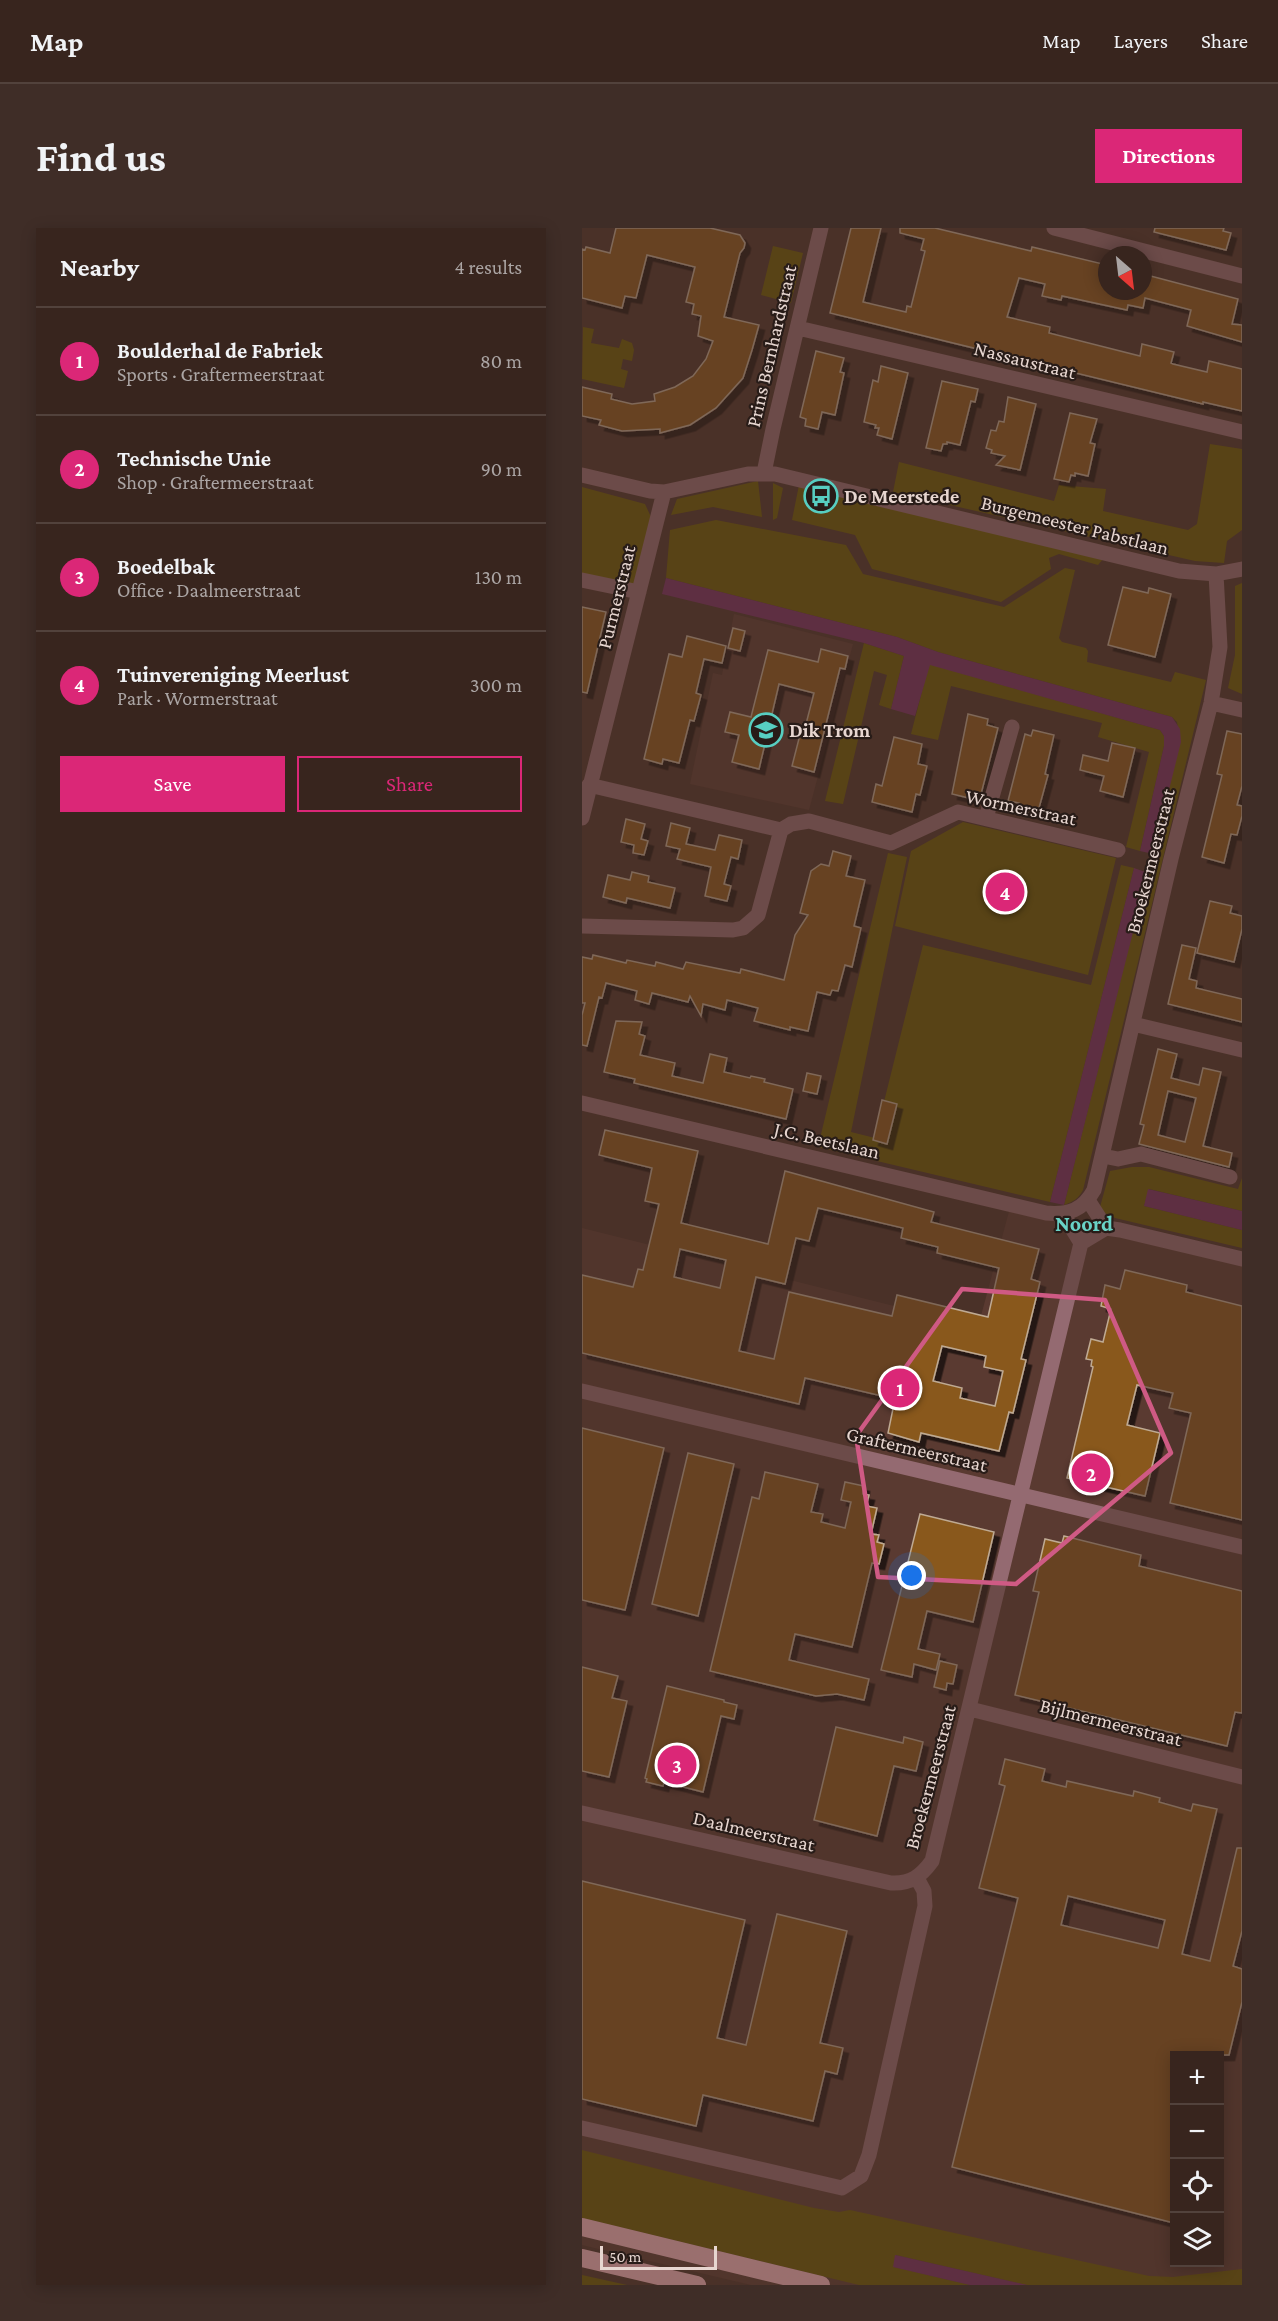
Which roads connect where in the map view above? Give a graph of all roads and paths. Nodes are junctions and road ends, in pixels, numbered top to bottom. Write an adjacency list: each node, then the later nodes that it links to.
1 (821, 228): 4 (street, Prins Bernhardstraat)
2 (1054, 228): 3 (street)
3 (1242, 276)
4 (798, 328): 5 (street, Nassaustraat); 6 (street, Prins Bernhardstraat)
5 (1242, 432)
6 (764, 473): 8 (street, Burgemeester Pabstlaan); 10 (street, Burgemeester Pabstlaan)
7 (582, 475): 8 (street, Burgemeester Pabstlaan)
8 (664, 492): 12 (street, Purmerstraat)
9 (1242, 569): 10 (street, Burgemeester Pabstlaan)
10 (1216, 574): 13 (street, Broekermeerstraat)
11 (582, 580): 12 (street)
12 (639, 592): 16 (street, Purmerstraat)
13 (1211, 703): 14 (street); 22 (street, Broekermeerstraat)
14 (1242, 710)
15 (1012, 727): 18 (street)
16 (589, 785): 17 (street, Purmerstraat); 19 (street)
17 (582, 818)
18 (986, 818): 19 (street, Wormerstraat); 20 (street, Wormerstraat)
19 (781, 830): 21 (street)
20 (1118, 850)
21 (582, 926)
22 (1133, 1024): 23 (street); 25 (street, Broekermeerstraat)
23 (1242, 1050)
24 (582, 1103): 28 (street, J.C. Beetslaan)
25 (1103, 1156): 26 (street); 27 (street, Broekermeerstraat)
26 (1230, 1177)
27 (1088, 1200): 28 (street); 29 (street)
28 (1062, 1215): 30 (street)
29 (1106, 1228): 30 (street); 31 (street)
30 (1081, 1243): 33 (street, Broekermeerstraat)
31 (1242, 1259)
32 (582, 1391): 33 (street, Graftermeerstraat)
33 (1020, 1495): 34 (street, Graftermeerstraat); 35 (street, Broekermeerstraat)
34 (1242, 1547)
35 (970, 1709): 36 (street, Bijlmermeerstraat); 38 (street, Broekermeerstraat)
36 (1242, 1777)
37 (582, 1812): 38 (street, Daalmeerstraat)
38 (917, 1878): 39 (street, Broekermeerstraat)
39 (582, 2128)
40 (582, 2227): 43 (highway)
41 (582, 2258): 42 (highway)
42 (698, 2285)
43 (821, 2285)

